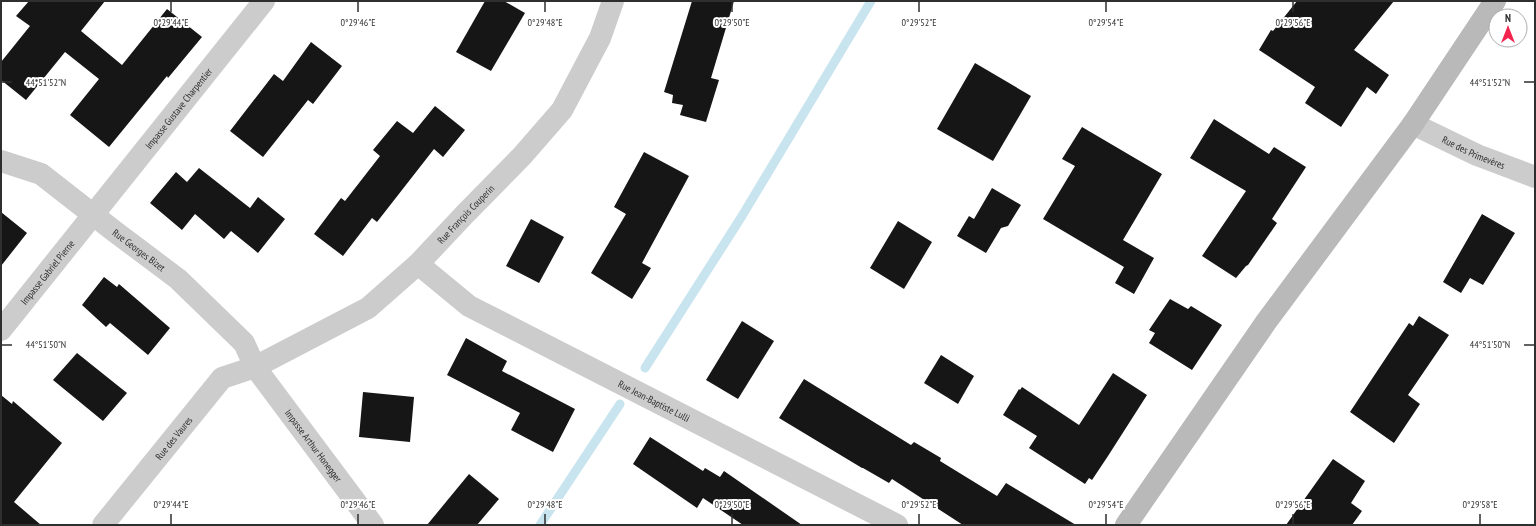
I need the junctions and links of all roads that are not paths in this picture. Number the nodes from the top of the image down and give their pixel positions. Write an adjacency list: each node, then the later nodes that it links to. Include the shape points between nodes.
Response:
1 (613, 1): 8 (street, Rue François Couperin, via 600,38 562,110 522,156)
2 (1495, 1): 4 (main road)
3 (258, 3): 7 (street, Impasse Gustave Charpentier)
4 (1413, 124): 6 (street, Rue des Primevères, via 1476,155); 14 (main road, via 1266,322)
5 (1, 160): 7 (street, Rue Georges Bizet, via 41,174)
6 (1535, 177)
7 (94, 215): 9 (street, Impasse Gabriel Pierne); 10 (street, Rue Georges Bizet, via 178,279 244,343)
8 (418, 264): 10 (street, Rue François Couperin, via 368,308); 13 (street, Rue Jean-Baptiste Lulli, via 469,306)
9 (1, 330)
10 (255, 367): 11 (street, Rue des Vaures, via 222,378); 12 (street, Impasse Arthur Honegger)
11 (103, 525)
12 (373, 525)
13 (897, 525)
14 (1126, 525)

